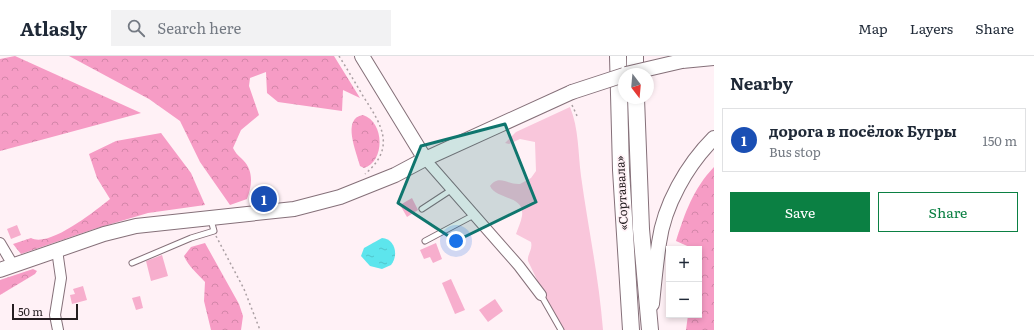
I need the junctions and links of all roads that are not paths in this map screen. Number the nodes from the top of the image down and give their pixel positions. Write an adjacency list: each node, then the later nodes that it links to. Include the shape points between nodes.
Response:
1 (362, 56): 10 (main road)
2 (618, 56): 24 (highway, «Сортавала», via 621,177)
3 (635, 56): 5 (highway)
4 (714, 58): 6 (main road, bridge, via 682,61)
5 (635, 68)
6 (651, 68)
7 (618, 76): 10 (main road, bridge, via 570,93)
8 (636, 104): 21 (highway, «Сортавала», via 641,229)
9 (714, 138): 21 (main road, via 680,184 664,222 659,242)
10 (425, 159): 11 (street); 14 (main road, via 371,186 320,204 287,210)
11 (451, 190): 12 (lane); 13 (street)
12 (422, 209)
13 (474, 215): 15 (lane); 20 (street)
14 (210, 217): 17 (main road, via 136,226); 18 (lane, via 214,231)
15 (425, 241)
16 (0, 244): 19 (street)
17 (57, 250): 19 (main road); 22 (street, via 61,278 55,315)
18 (132, 263)
19 (6, 267)
20 (541, 295): 23 (lane)
21 (650, 326)
22 (58, 330)
23 (561, 330)
24 (631, 330)

